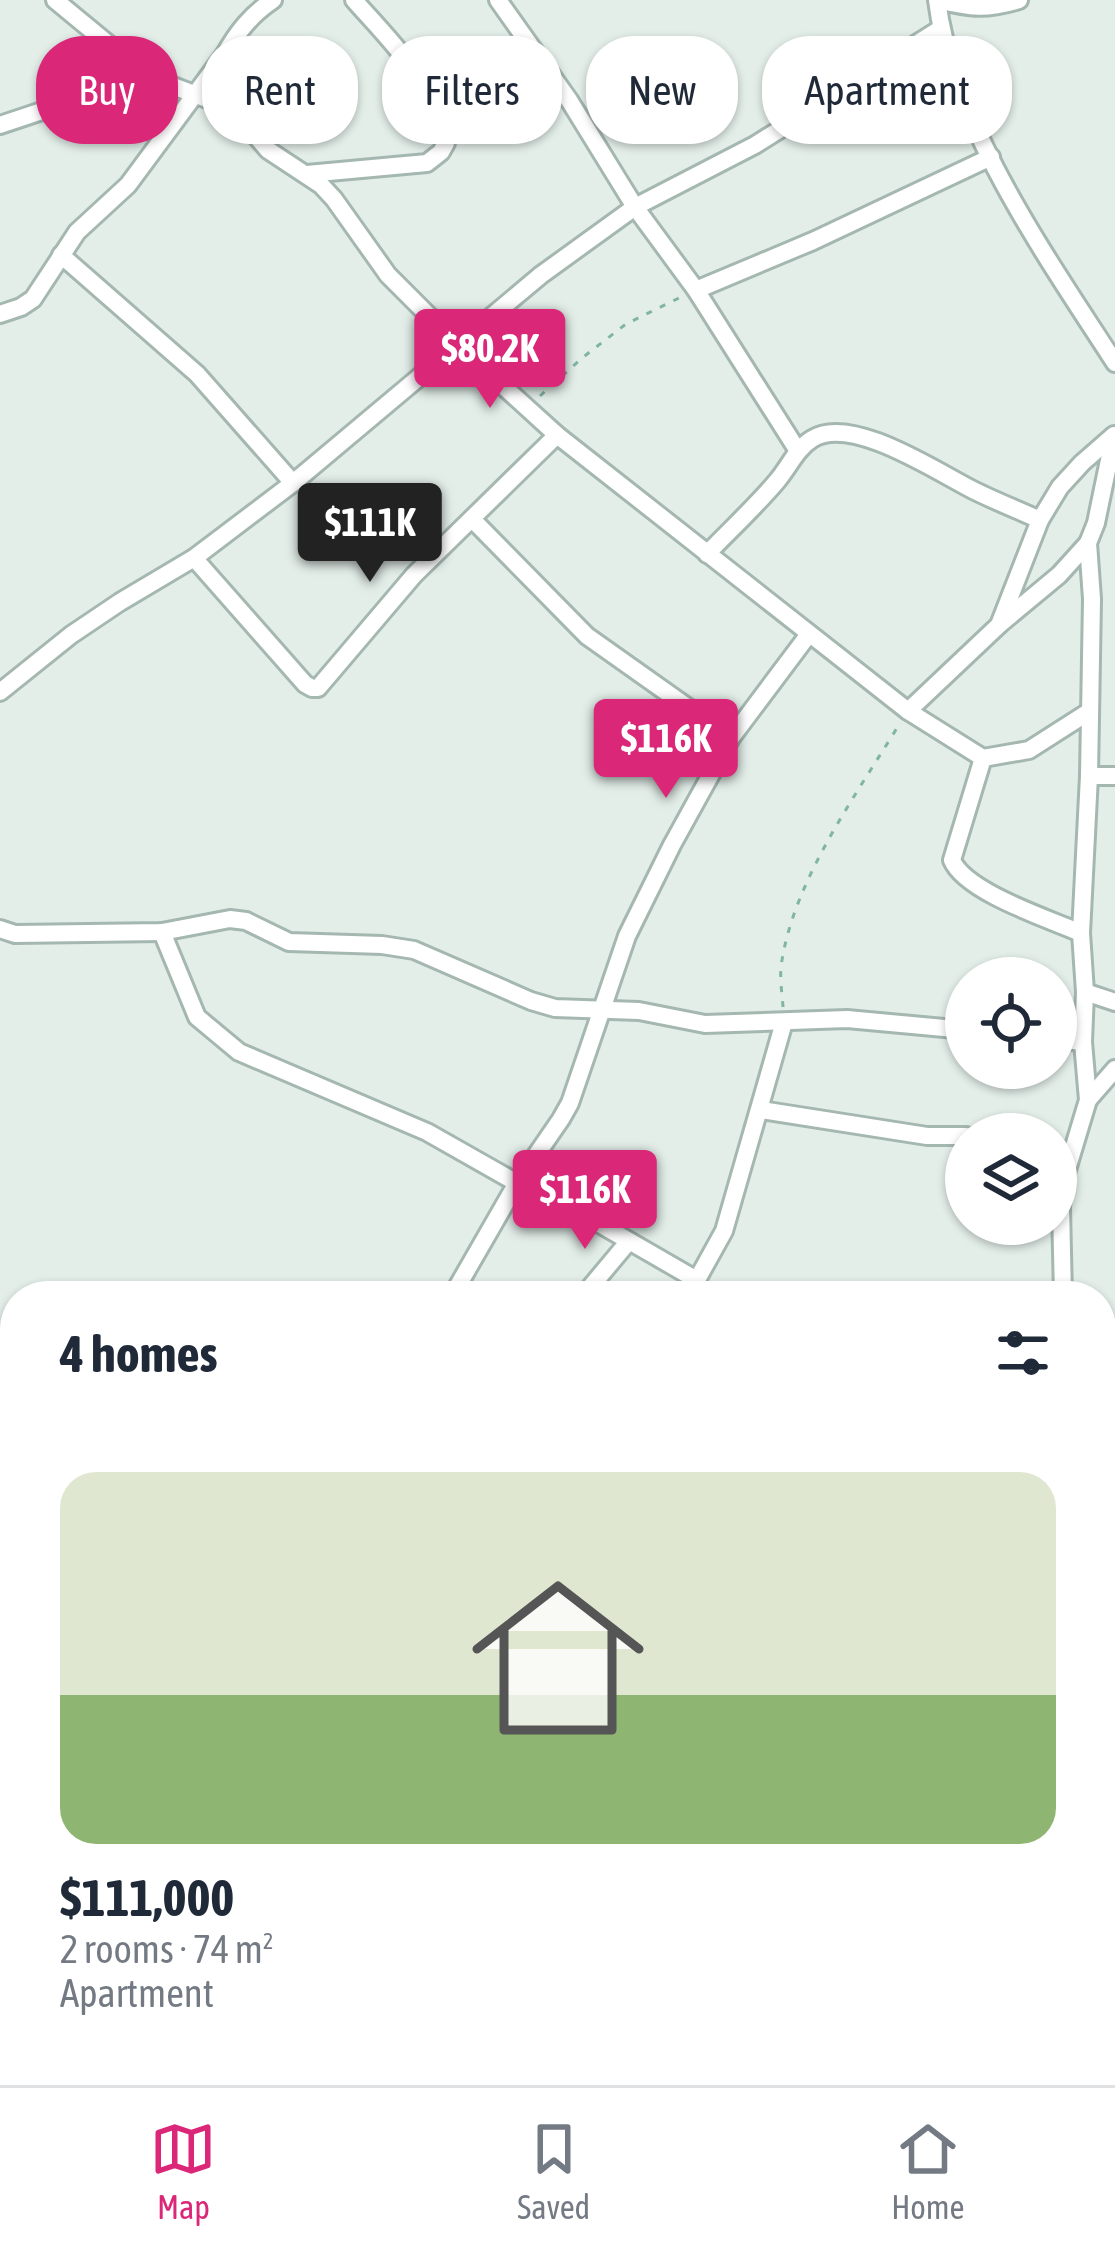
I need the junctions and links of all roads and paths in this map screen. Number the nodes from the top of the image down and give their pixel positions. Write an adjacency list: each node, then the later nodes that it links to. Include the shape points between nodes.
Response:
1 (55, 0): 8 (street)
2 (273, 0): 10 (street, via 237,33)
3 (354, 0): 14 (street, via 422,82 446,142 427,164)
4 (498, 0): 15 (street)
5 (937, 0): 6 (street, via 993,8); 7 (street)
6 (1019, 0)
7 (940, 29): 13 (street); 15 (street, via 755,145)
8 (99, 36)
9 (178, 88): 10 (street)
10 (195, 94): 14 (street, via 233,109 268,150); 16 (street, via 128,185)
11 (36, 113): 12 (street)
12 (0, 125)
13 (992, 157): 17 (street); 20 (street)
14 (307, 174): 19 (street, via 388,275)
15 (635, 207): 17 (street); 19 (street)
16 (61, 255): 18 (street, via 33,299); 25 (street, via 196,374)
17 (696, 290): 21 (path, via 626,324); 24 (street)
18 (0, 314)
19 (459, 346): 21 (street); 25 (street)
20 (1115, 364)
21 (527, 409): 22 (street)
22 (557, 435): 26 (street); 29 (street)
23 (1114, 435): 27 (street, via 1060,487); 28 (street)
24 (798, 451): 27 (street, via 825,434 862,437); 29 (street)
25 (293, 482): 30 (street)
26 (472, 519): 30 (street, via 318,688 305,684); 36 (street, via 574,625)
27 (1040, 520): 31 (street)
28 (1088, 543): 31 (street); 34 (street)
29 (707, 554): 32 (street)
30 (194, 558): 33 (street, via 71,635)
31 (999, 625): 35 (street)
32 (809, 634): 35 (street); 36 (street)
33 (0, 692)
34 (1090, 710): 37 (street, via 1029,750); 38 (street)
35 (908, 711): 37 (street); 46 (path, via 795,908 781,964)
36 (731, 738): 45 (street, via 627,936)
37 (982, 758): 42 (street, via 953,848 956,870)
38 (1089, 776): 39 (street); 42 (street)
39 (1115, 776)
40 (0, 929): 41 (street)
41 (163, 932): 45 (street, via 230,919 289,942 414,950 531,1001); 55 (street, via 197,1017 239,1052 416,1126)
42 (1081, 933): 43 (street)
43 (1084, 992): 44 (street); 49 (street)
44 (1115, 1002)
45 (602, 1011): 46 (street, via 705,1024); 55 (street, via 570,1103)
46 (784, 1022): 47 (street); 52 (street)
47 (945, 1028)
48 (1077, 1041): 49 (street)
49 (1083, 1042): 51 (street)
50 (1115, 1070): 51 (street)
51 (1088, 1100): 53 (street)
52 (760, 1110): 54 (street); 61 (street, via 724,1231)
53 (1077, 1133)
54 (945, 1136)
55 (517, 1183): 56 (street); 58 (street)
56 (629, 1241): 59 (street); 60 (street)
57 (1062, 1245): 62 (street)
58 (461, 1281)
59 (596, 1281)
60 (683, 1281)
61 (695, 1281)
62 (1063, 1281)

